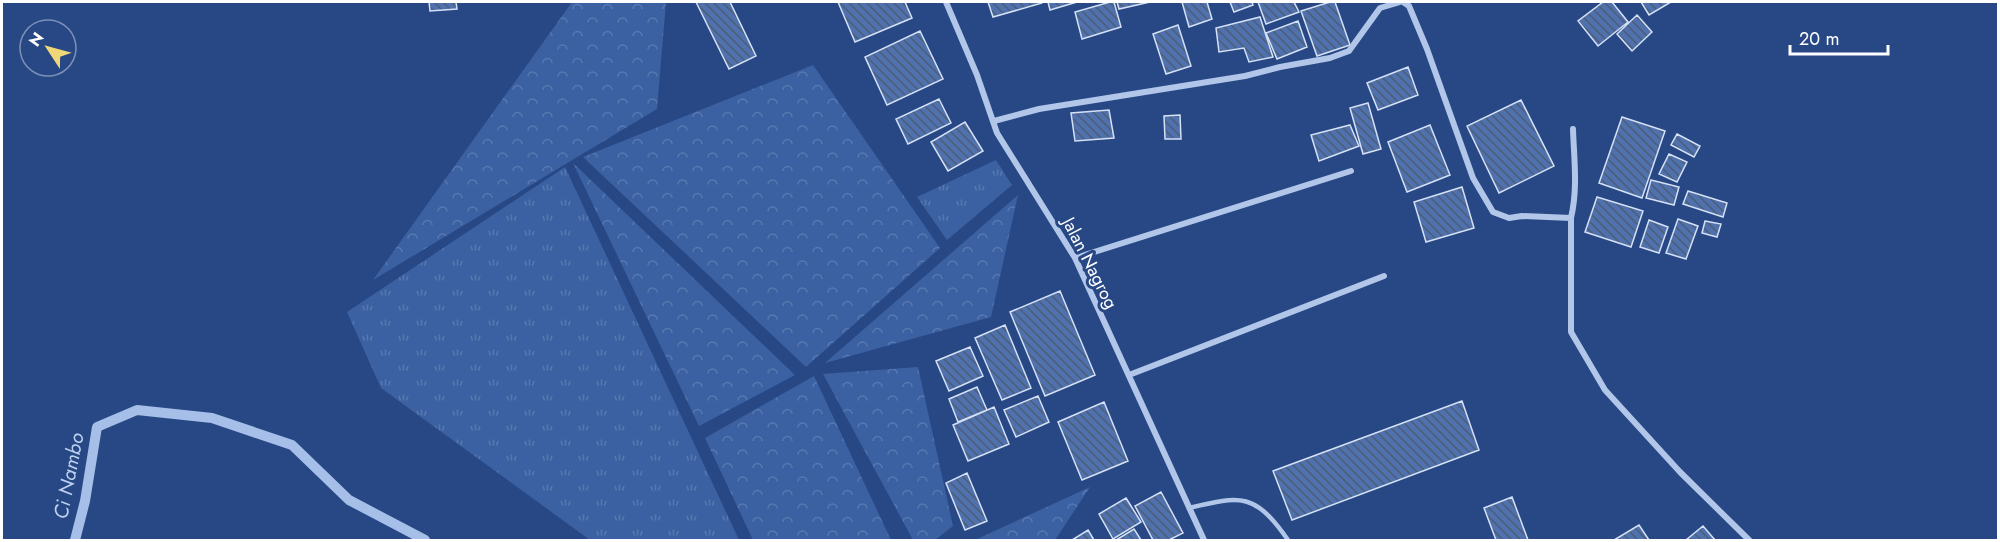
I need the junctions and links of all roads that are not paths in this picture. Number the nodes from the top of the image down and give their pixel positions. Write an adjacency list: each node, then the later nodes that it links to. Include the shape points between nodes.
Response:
1 (946, 2): 3 (street, Jalan Nagrog)
2 (1402, 2): 3 (street, via 1380,8 1349,51 1330,58 1245,76 1039,109); 6 (street, via 1409,6 1473,178 1493,213 1509,218)
3 (994, 121): 7 (street, Jalan Nagrog, via 997,133)
4 (1573, 129): 6 (street, via 1575,200)
5 (1351, 171): 7 (street)
6 (1571, 218): 13 (street, via 1571,332 1605,390)
7 (1075, 258): 9 (street, Jalan Nagrog)
8 (1384, 276): 9 (street)
9 (1129, 375): 10 (street, Jalan Nagrog)
10 (1189, 508): 11 (street, Jalan Nagrog); 12 (lane, via 1222,500 1253,503 1273,519)
11 (1204, 540)
12 (1288, 540)
13 (1749, 540)

